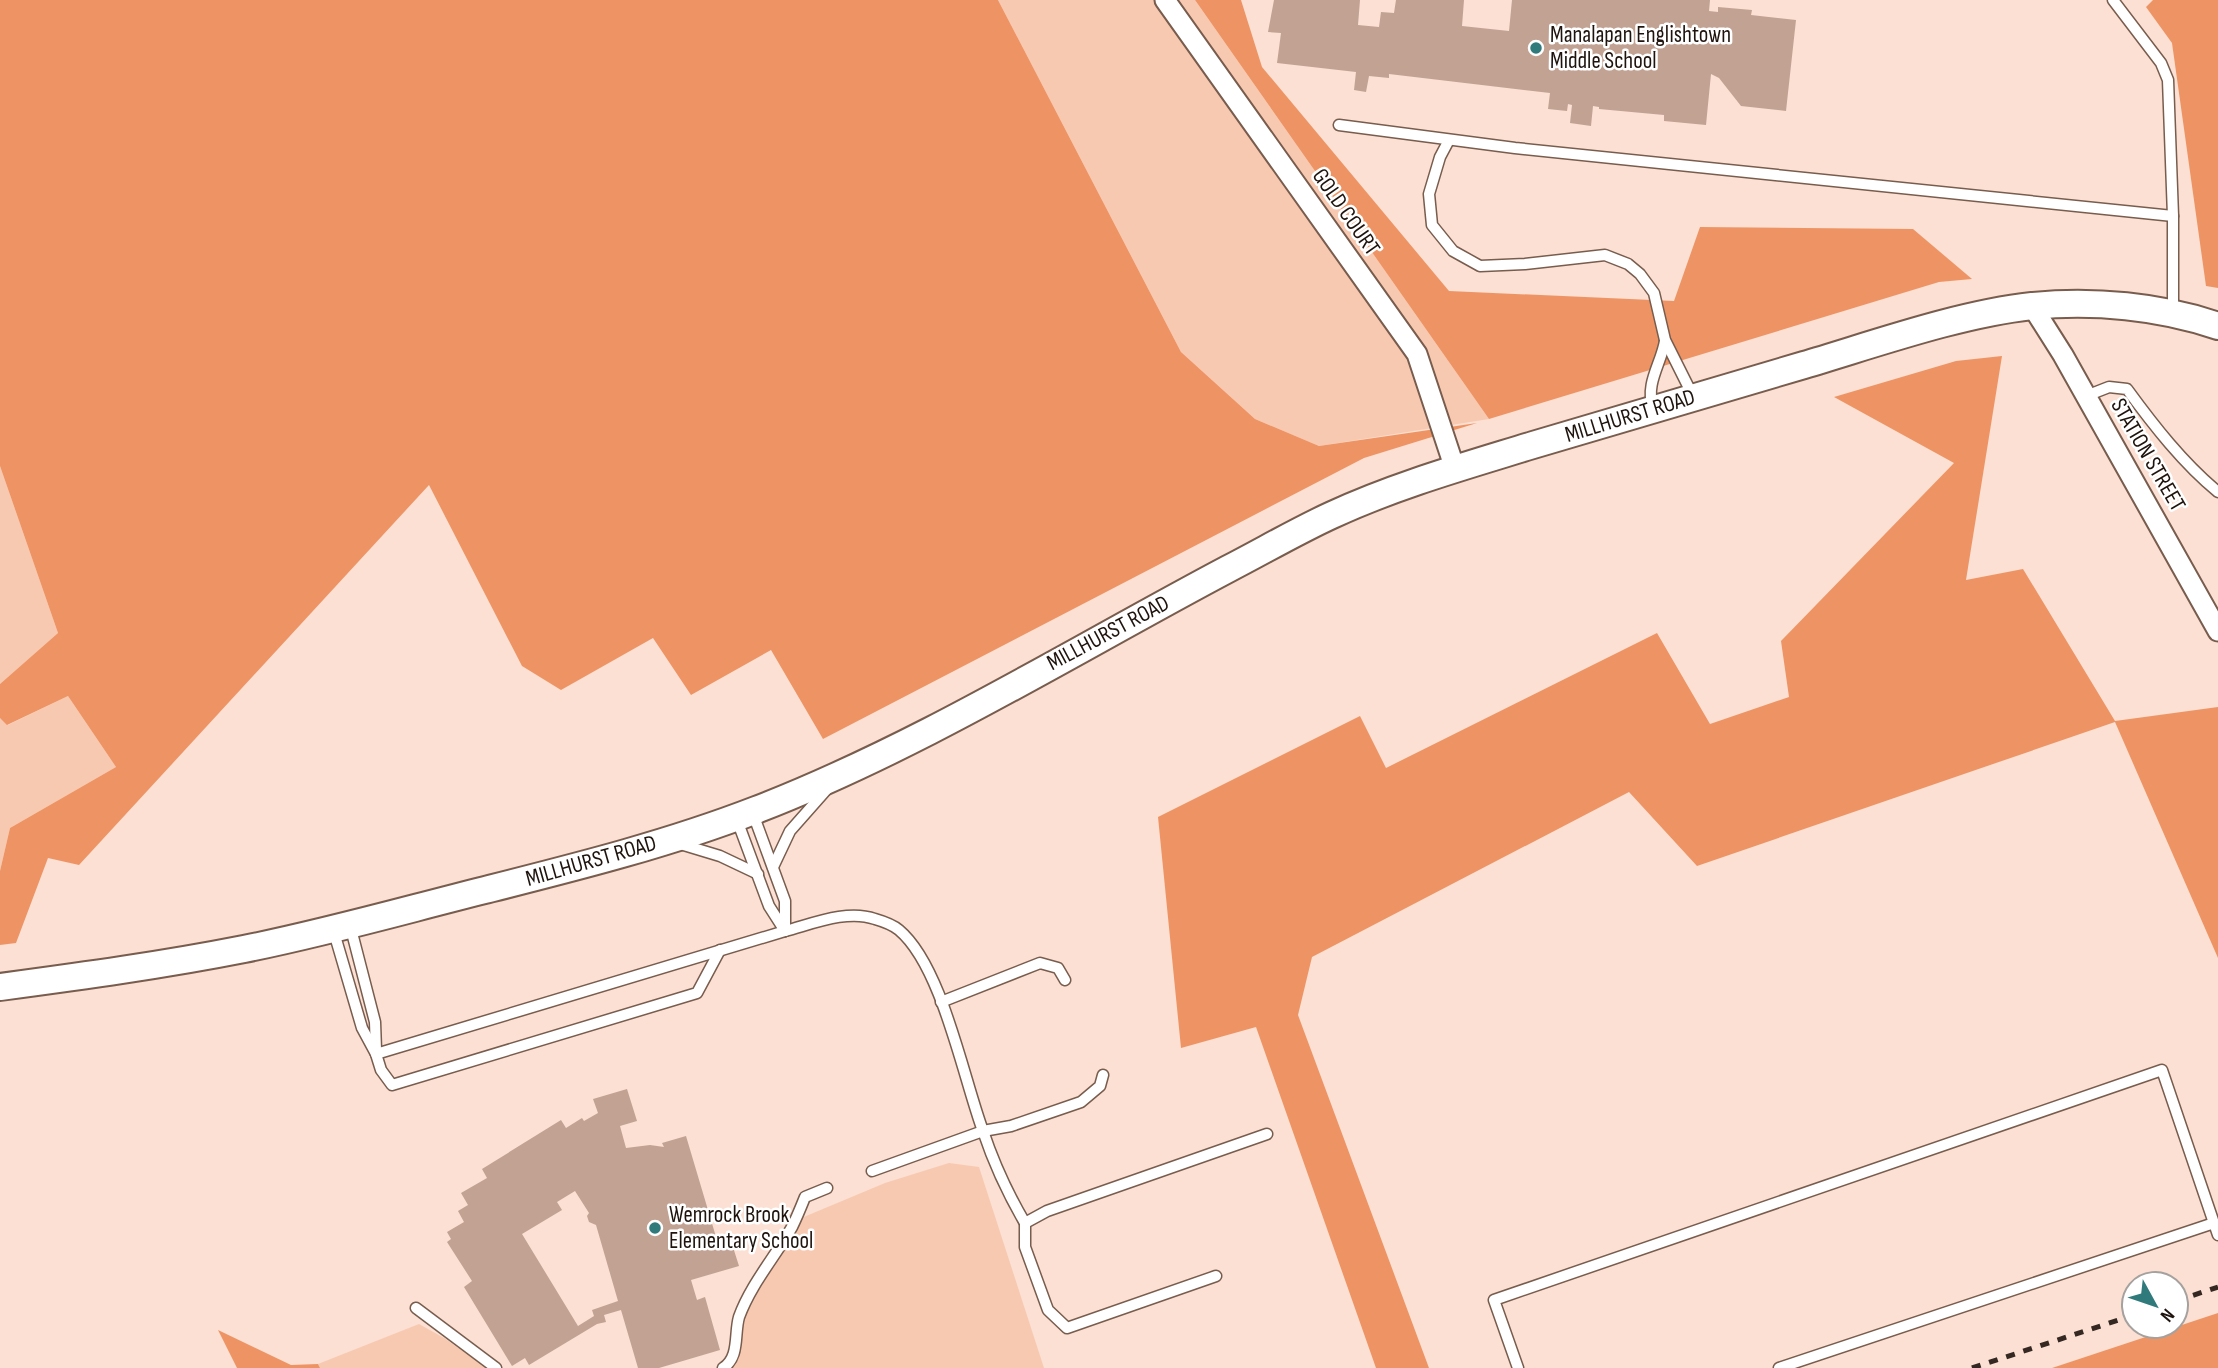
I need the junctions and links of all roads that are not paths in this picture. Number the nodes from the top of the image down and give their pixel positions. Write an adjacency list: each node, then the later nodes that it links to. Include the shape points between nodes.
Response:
1 (1165, 0): 13 (street, GOLD COURT, via 1417,354)
2 (2113, 0): 5 (lane, via 2161,63 2168,80)
3 (1339, 125): 4 (lane)
4 (1449, 139): 5 (lane); 9 (lane, via 1429,194 1432,225 1453,251 1480,266 1605,255 1628,264 1654,293)
5 (2173, 216): 7 (lane)
6 (2032, 306): 7 (street, MILLHURST ROAD, via 2099,304); 10 (street, STATION STREET); 11 (street, MILLHURST ROAD, via 1956,322)
7 (2173, 313): 8 (street, MILLHURST ROAD)
8 (2218, 326)
9 (1665, 340): 11 (lane); 12 (lane, via 1651,385)
10 (2087, 396): 14 (lane, via 2109,387 2127,389 2199,477); 15 (street, STATION STREET)
11 (1693, 397): 12 (street, MILLHURST ROAD)
12 (1654, 409): 13 (street, MILLHURST ROAD)
13 (1455, 469): 16 (street, MILLHURST ROAD, via 1331,516)
14 (2218, 492)
15 (2218, 631)
16 (839, 776): 17 (street, MILLHURST ROAD); 19 (lane, via 790,831)
17 (744, 814): 18 (street, MILLHURST ROAD); 19 (lane); 20 (lane)
18 (666, 840): 20 (lane, via 720,856); 21 (street, MILLHURST ROAD)
19 (773, 867): 22 (lane, via 785,901)
20 (758, 874): 22 (lane, via 769,906)
21 (341, 927): 25 (street, MILLHURST ROAD, via 148,967); 27 (lane, via 362,1028); 27 (lane, via 375,1023)
22 (785, 931): 23 (lane); 26 (lane, via 840,917 872,917 898,928 918,951)
23 (720, 950): 27 (lane); 27 (lane, via 696,993 684,997 392,1084)
24 (1065, 979): 26 (lane, via 1058,968 1040,963)
25 (0, 987)
26 (941, 1002): 29 (lane)
27 (376, 1054)
28 (1102, 1075): 29 (lane, via 1100,1086 1081,1102)
29 (983, 1131): 31 (lane); 33 (lane, via 1004,1188)
30 (1267, 1134): 33 (lane, via 1047,1211)
31 (872, 1171)
32 (827, 1188): 39 (lane, via 806,1197 761,1274 739,1319 729,1365)
33 (1025, 1223): 36 (lane, via 1025,1247 1048,1310 1067,1328)
34 (2214, 1223): 35 (lane); 40 (lane, via 2162,1070 1494,1300); 41 (lane)
35 (2218, 1235)
36 (1216, 1276)
37 (416, 1308): 38 (lane)
38 (496, 1368)
39 (723, 1368)
40 (1518, 1368)
41 (1779, 1368)

